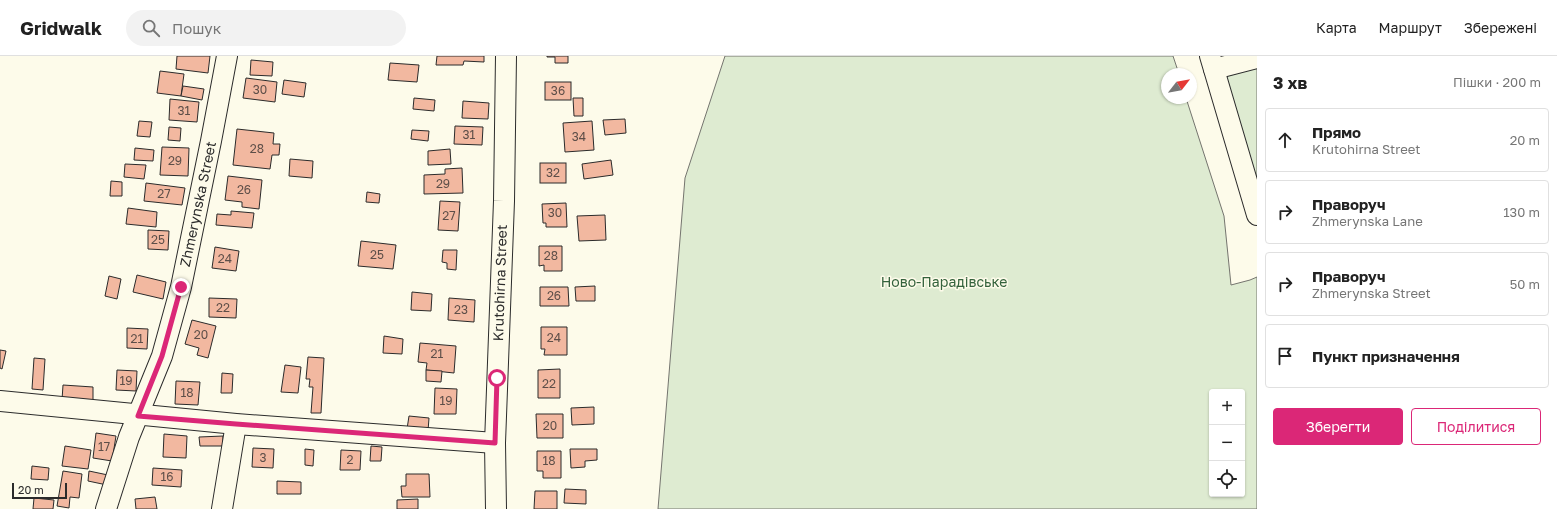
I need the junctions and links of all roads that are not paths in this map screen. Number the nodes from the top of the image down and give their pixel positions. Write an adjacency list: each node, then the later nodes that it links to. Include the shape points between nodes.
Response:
1 (227, 56): 7 (street, Zhmerynska Street, via 181,287 162,356)
2 (506, 56): 9 (street, Krutohirna Street, via 504,201)
3 (1257, 58): 4 (street)
4 (1212, 62): 5 (street)
5 (1257, 215)
6 (0, 401): 7 (street)
7 (138, 416): 8 (street); 10 (street, Zhmerynska Street)
8 (236, 424): 9 (street); 11 (street)
9 (495, 443): 12 (street, Krutohirna Street)
10 (106, 509)
11 (222, 509)
12 (496, 509)

